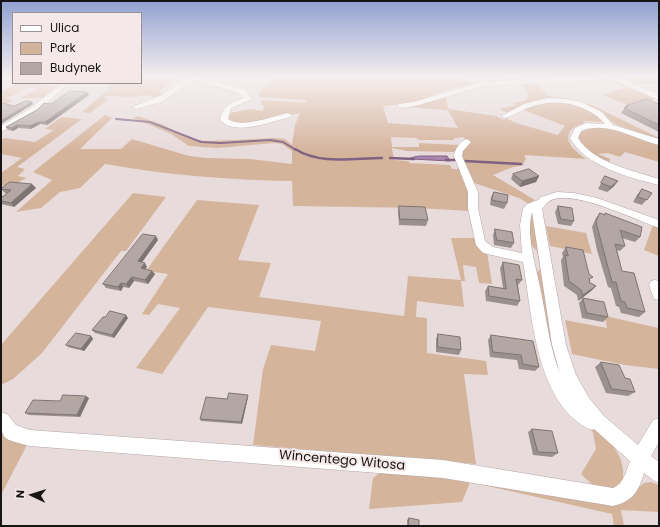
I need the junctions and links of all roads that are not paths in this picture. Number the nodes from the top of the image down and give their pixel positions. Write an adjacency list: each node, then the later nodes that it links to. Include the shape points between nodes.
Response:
1 (45, 102): 12 (street)
2 (155, 102): 8 (street)
3 (240, 102): 9 (street, via 226,108 224,120 228,125 245,125)
4 (423, 102): 7 (street)
5 (541, 102): 10 (street, via 522,107)
6 (569, 102): 11 (street, via 594,110)
7 (402, 106)
8 (136, 107)
9 (288, 115)
10 (505, 116)
11 (610, 127): 14 (street); 15 (street, via 598,125 581,128 574,134 574,140 582,151 596,160)
12 (1, 130)
13 (467, 142): 18 (street, via 458,154 473,192 473,208 481,244 491,251)
14 (659, 142)
15 (659, 182)
16 (539, 203): 17 (street, via 554,195 586,197); 18 (street, via 531,206 526,214 525,236); 21 (street, via 538,211 563,361 578,395)
17 (659, 224)
18 (529, 259): 21 (street, via 546,356 553,378 562,394 576,410)
19 (1, 420): 22 (street, Wincentego Witosa, via 11,432 30,438 443,469 607,497 618,496 630,487)
20 (659, 426): 22 (street, Wincentego Witosa)
21 (604, 429): 22 (street)
22 (640, 458): 23 (street)
23 (659, 474)

